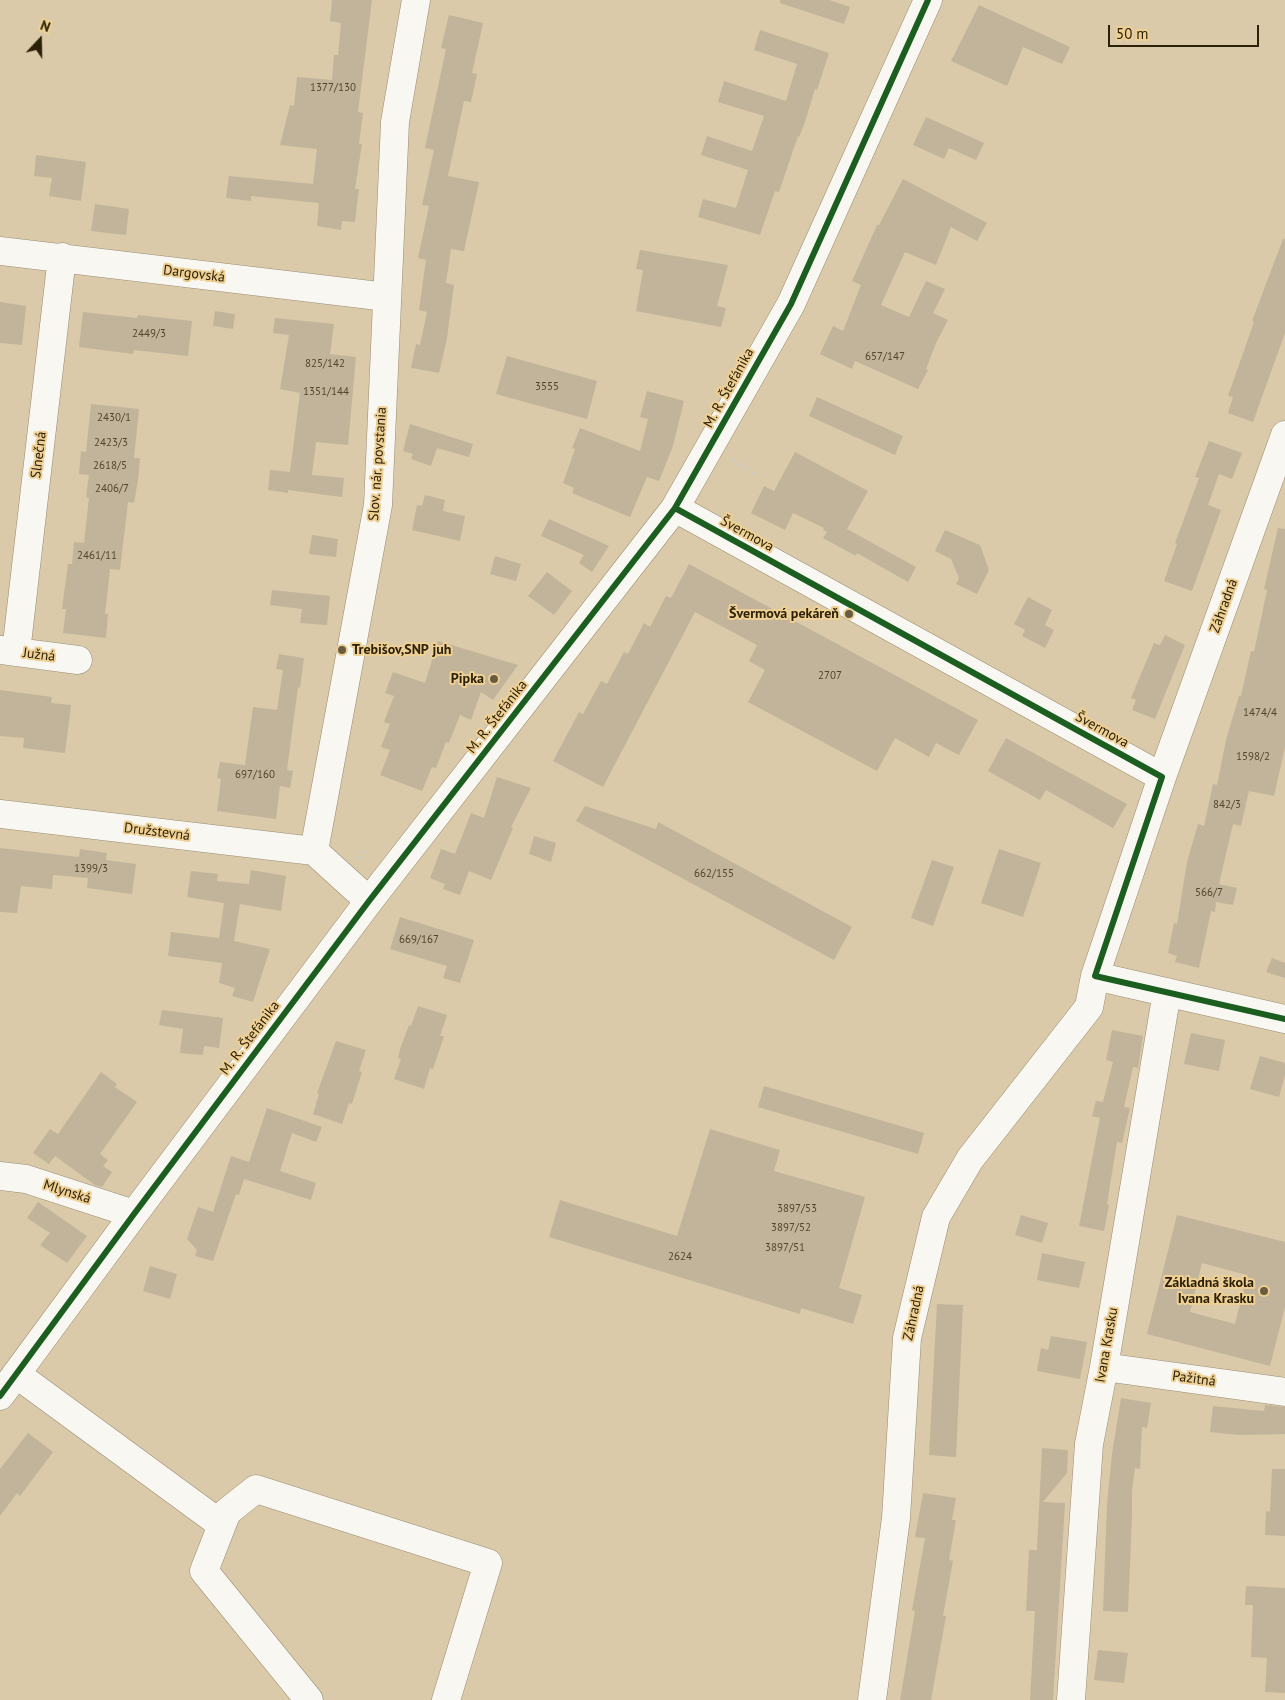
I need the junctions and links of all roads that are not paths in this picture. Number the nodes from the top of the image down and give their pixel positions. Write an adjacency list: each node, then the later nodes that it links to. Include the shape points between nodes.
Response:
1 (416, 0): 5 (street, Slov. nár. povstania, via 395,122)
2 (928, 0): 7 (street, M. R. Štefánika, via 791,304)
3 (0, 251): 4 (street, Dargovská)
4 (62, 257): 5 (street, Dargovská); 8 (street, Slnečná)
5 (387, 297): 12 (street, Slov. nár. povstania, via 378,505)
6 (1285, 435): 10 (street, Záhradná)
7 (675, 508): 10 (street, Švermova); 13 (street, M. R. Štefánika)
8 (8, 651): 9 (street, Južná)
9 (78, 660)
10 (1162, 777): 14 (street)
11 (0, 814): 12 (street, Družstevná)
12 (314, 851): 13 (street)
13 (369, 902): 18 (street, M. R. Štefánika)
14 (1095, 976): 15 (street); 26 (street, Záhradná, via 1089,1007 970,1159 936,1217 907,1338 896,1518)
15 (1167, 992): 16 (street); 19 (street, Ivana Krasku)
16 (1285, 1019)
17 (0, 1176): 18 (street, Mlynská, via 26,1178)
18 (134, 1214): 20 (street, M. R. Štefánika)
19 (1104, 1367): 21 (street, Pažitná); 27 (street, Ivana Krasku, via 1089,1444)
20 (16, 1374): 22 (street, M. R. Štefánika); 23 (street)
21 (1285, 1392)
22 (0, 1396)
23 (222, 1525): 24 (street, via 204,1570); 25 (street, via 227,1512 256,1489 488,1563)
24 (309, 1700)
25 (446, 1700)
26 (872, 1700)
27 (1071, 1700)

